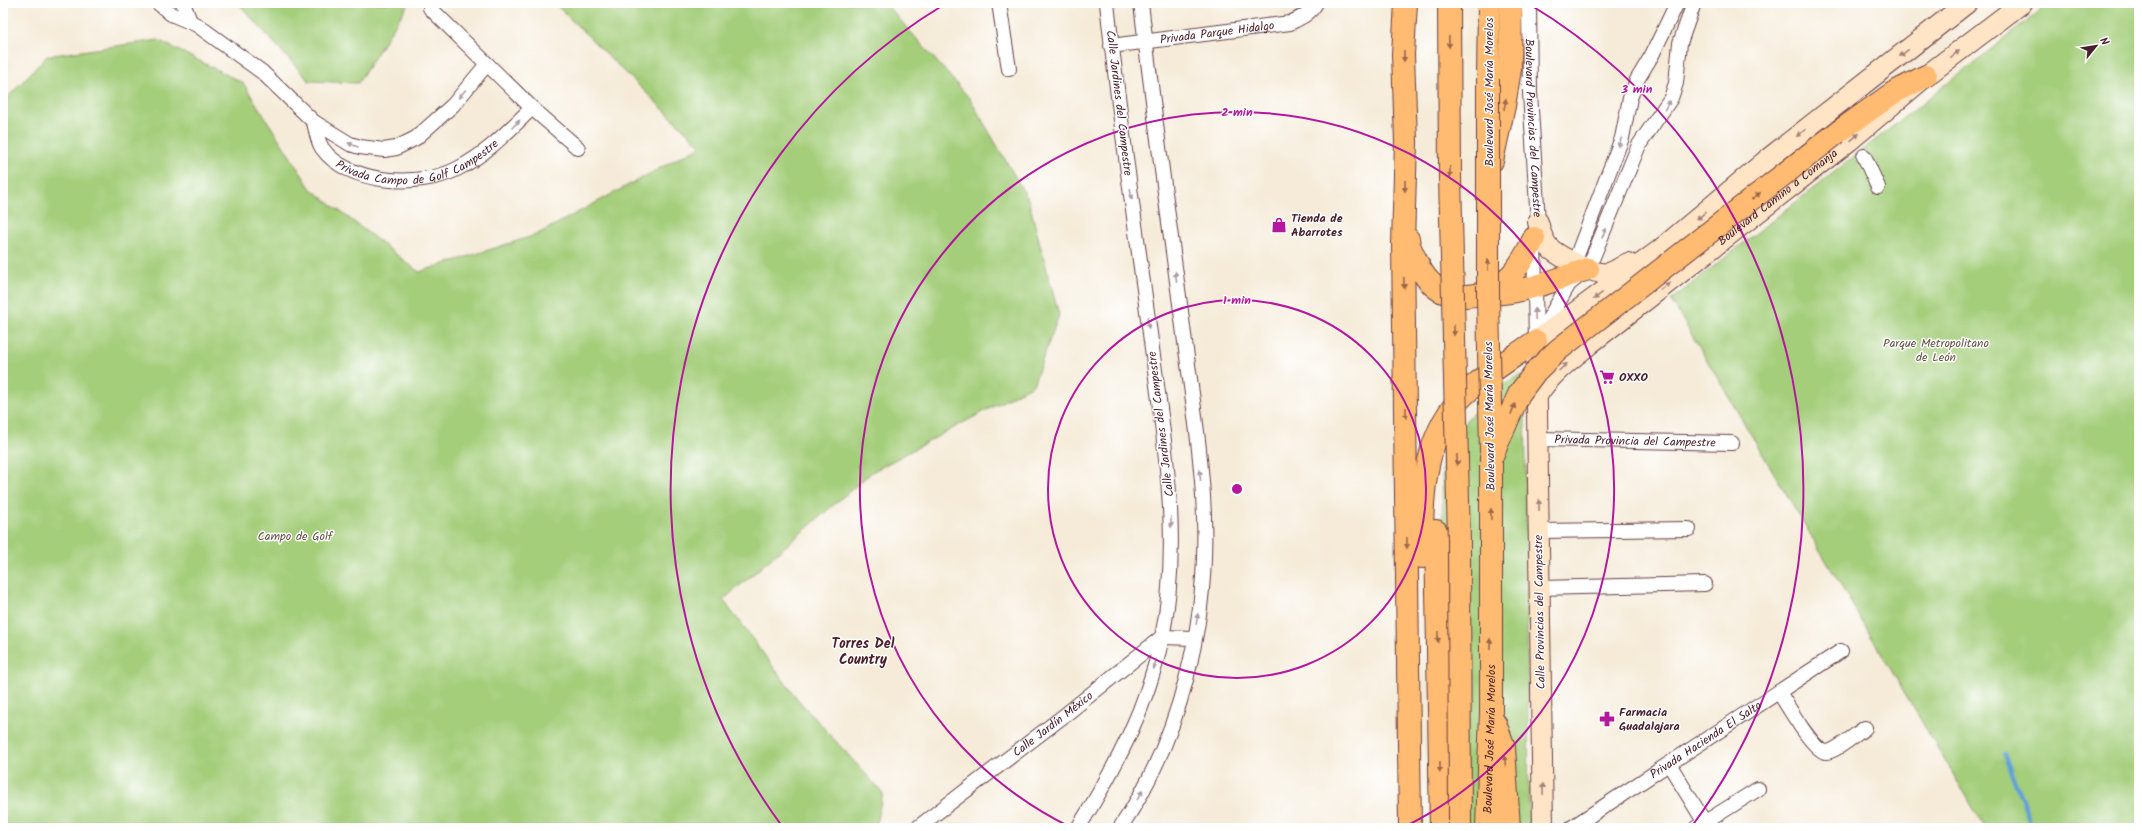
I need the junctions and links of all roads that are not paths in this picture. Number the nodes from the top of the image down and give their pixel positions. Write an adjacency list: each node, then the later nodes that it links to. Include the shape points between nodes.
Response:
1 (158, 3): 17 (street, Privada Campo de Golf Campestre, via 171,14)
2 (183, 3): 17 (street)
3 (999, 3): 23 (street)
4 (1107, 3): 19 (street, Calle Jardines del Campestre)
5 (1141, 3): 18 (street)
6 (1316, 3): 18 (street, Privada Parque Hidalgo, via 1302,18 1290,23)
7 (1406, 3): 33 (main road, one-way to 33, via 1403,54)
8 (1449, 3): 64 (main road, one-way to 64, bridge, via 1450,177 1459,541)
9 (1489, 3): 31 (main road, Boulevard José María Morelos, bridge)
10 (1511, 3): 31 (main road, one-way to 10, bridge, via 1510,69)
11 (1529, 3): 34 (street, Boulevard Provincias del Campestre)
12 (1676, 3): 20 (street)
13 (1694, 3): 21 (street, via 1680,43)
14 (1967, 3): 35 (street, one-way to 35, via 1769,158)
15 (2022, 3): 24 (street, Boulevard Camino a Comanja, one-way to 15)
16 (430, 8): 22 (street)
17 (190, 21): 27 (street, Privada Campo de Golf Campestre, via 267,76)
18 (1146, 40): 19 (street, Privada Parque Hidalgo); 50 (street, one-way to 18, via 1202,589 1204,516 1194,416)
19 (1112, 46): 49 (street, Calle Jardines del Campestre, one-way to 49, via 1171,513 1172,551)
20 (1652, 55): 21 (street, via 1666,52); 26 (street, via 1637,80)
21 (1678, 62): 28 (street, one-way to 21, via 1665,110 1671,98 1676,83)
22 (487, 64): 25 (street); 27 (street, Privada Campo de Golf Campestre, one-way to 27, via 440,117 416,138 396,148 373,150 355,146)
23 (1009, 69)
24 (1926, 76): 40 (street, Boulevard Camino a Comanja, one-way to 24, via 1543,386 1590,343 1849,141); 44 (main road, one-way to 24, bridge, via 1519,394 1536,371 1558,350 1837,133 1893,93)
25 (532, 108): 27 (street, Privada Campo de Golf Campestre, one-way to 25, via 322,147 337,163 379,179 407,180 435,177 459,169 492,148); 29 (street)
26 (1627, 115): 28 (street, via 1637,126); 36 (street, one-way to 36, via 1622,138)
27 (314, 122)
28 (1651, 126): 36 (street, one-way to 28)
29 (578, 148)
30 (1864, 156): 32 (street)
31 (1489, 184): 44 (main road, Boulevard José María Morelos, one-way to 31, bridge)
32 (1878, 187)
33 (1405, 216): 38 (main road, via 1408,245 1430,283 1440,291 1456,296); 61 (main road, one-way to 61, via 1403,243)
34 (1536, 230): 36 (street); 37 (street, Boulevard Provincias del Campestre); 38 (main road, via 1522,260 1505,280 1495,288)
35 (1661, 249): 36 (street, via 1605,274); 39 (street, one-way to 39)
36 (1575, 273): 37 (main road); 39 (street)
37 (1534, 286): 38 (main road, via 1500,294); 39 (street, Boulevard Provincias del Campestre, one-way to 37)
38 (1475, 294)
39 (1536, 341): 40 (street, Boulevard Provincias del Campestre); 43 (main road, via 1459,400 1441,426)
40 (1537, 396): 41 (street, Calle Provincias del Campestre)
41 (1538, 439): 42 (street, Privada Provincia del Campestre); 46 (street, Calle Provincias del Campestre, one-way to 41)
42 (1732, 443)
43 (1434, 444): 62 (main road, via 1424,484); 63 (main road, one-way to 63)
44 (1491, 458): 53 (main road, Boulevard José María Morelos, one-way to 44)
45 (1689, 529): 46 (street)
46 (1539, 531): 48 (street, Calle Provincias del Campestre)
47 (1705, 584): 48 (street)
48 (1540, 588): 67 (street, Calle Provincias del Campestre, one-way to 48)
49 (1162, 637): 50 (street); 58 (street, Calle Jardín México); 59 (street, Calle Jardines del Campestre, one-way to 59, via 1152,678 1132,731)
50 (1194, 638): 60 (street, one-way to 50, via 1147,782 1164,744 1185,684)
51 (1841, 651): 52 (street, Privada Hacienda El Salto)
52 (1779, 692): 54 (street, via 1812,742 1821,751 1834,749); 55 (street, Privada Hacienda El Salto)
53 (1491, 711): 65 (main road, Boulevard José María Morelos); 66 (main road, one-way to 53, via 1504,747)
54 (1865, 728)
55 (1669, 764): 57 (street); 68 (street, Privada Hacienda El Salto)
56 (1758, 789): 57 (street)
57 (1700, 825)
58 (917, 828)
59 (1078, 828)
60 (1120, 828)
61 (1410, 828)
62 (1419, 828)
63 (1440, 828)
64 (1460, 828)
65 (1487, 828)
66 (1509, 828)
67 (1543, 828)
68 (1571, 828)

